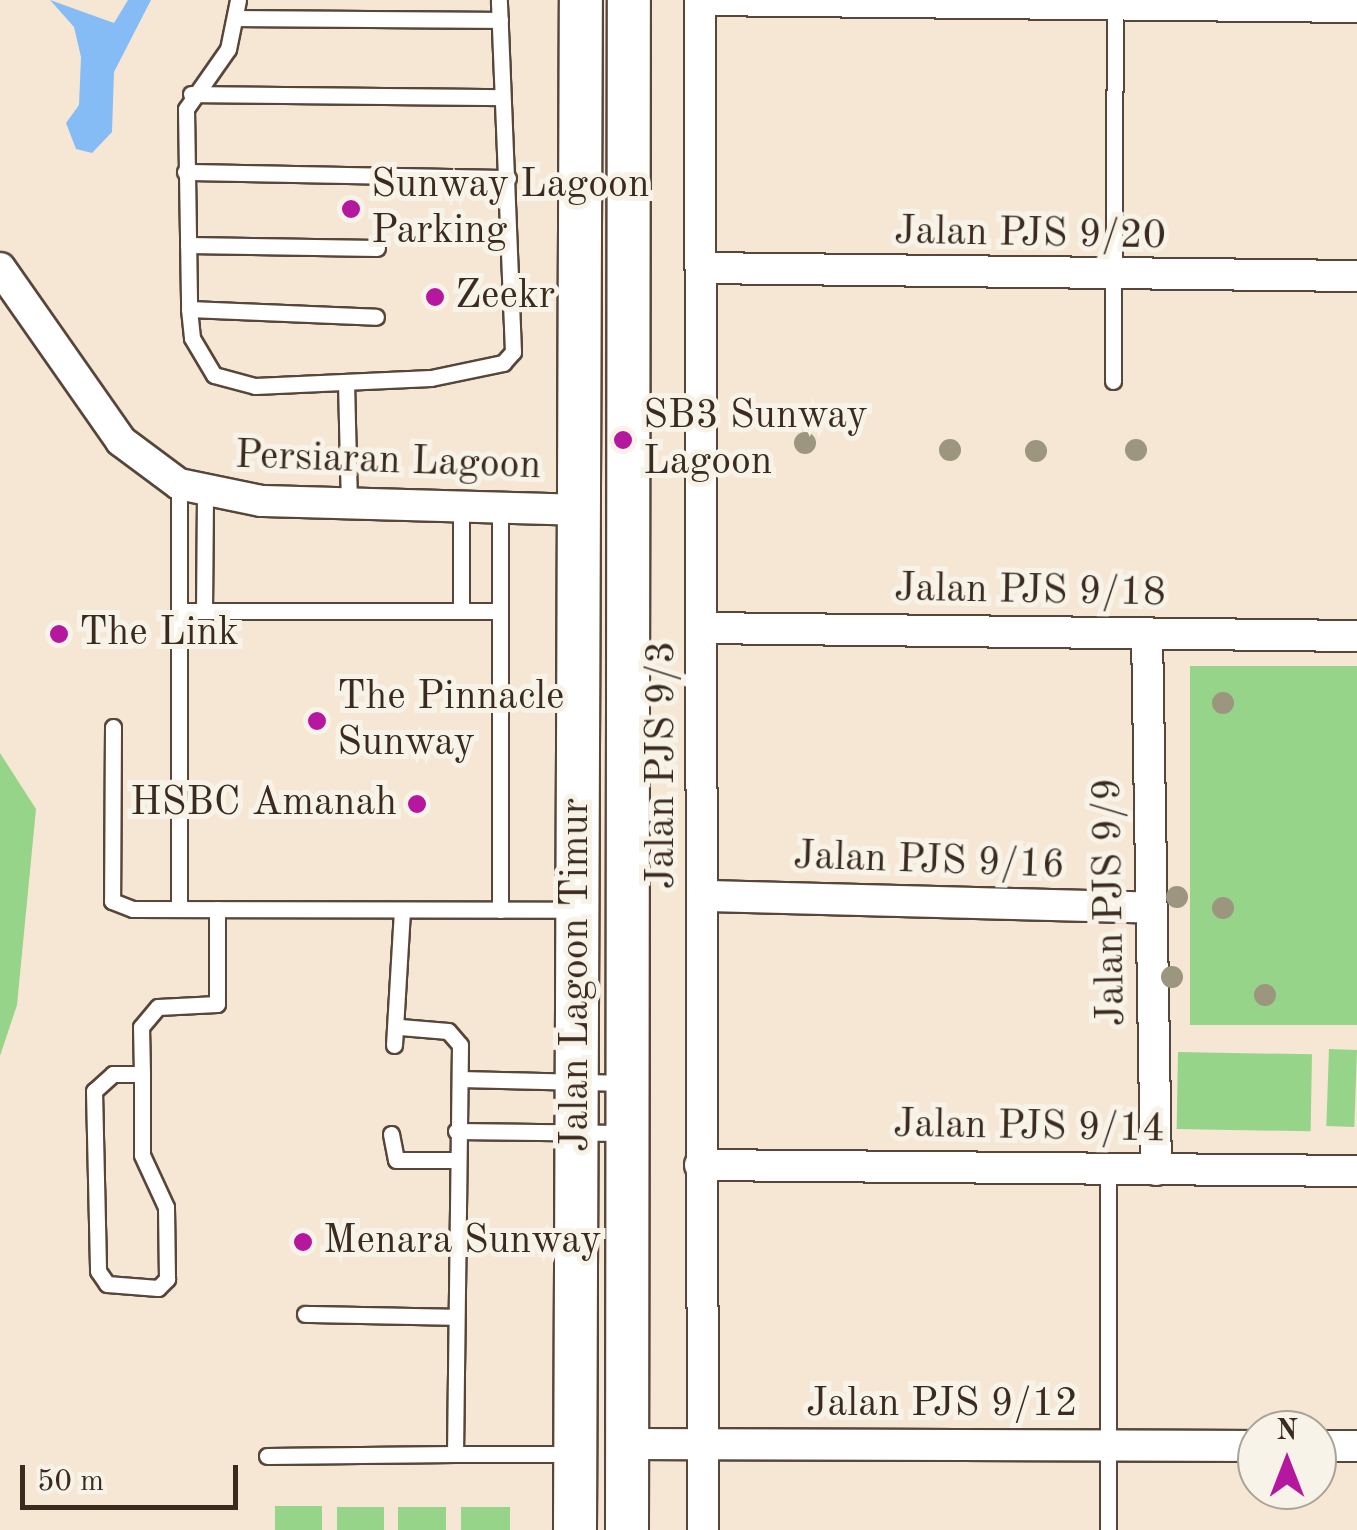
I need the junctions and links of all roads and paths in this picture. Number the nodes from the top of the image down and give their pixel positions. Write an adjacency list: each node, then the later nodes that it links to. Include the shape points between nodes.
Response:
1 (238, 0): 8 (lane)
2 (500, 0): 9 (lane)
3 (581, 0): 28 (main road, Jalan Lagoon Timur)
4 (629, 0): 46 (main road, Jalan Lagoon Timur)
5 (700, 0): 6 (street); 17 (street, Jalan PJS 9/3)
6 (1115, 2): 7 (street); 19 (lane)
7 (1357, 7)
8 (238, 18): 9 (lane); 10 (lane, via 228,49)
9 (500, 20): 11 (lane)
10 (191, 94): 11 (lane); 12 (lane)
11 (502, 97): 13 (lane)
12 (185, 172): 13 (lane); 14 (lane)
13 (508, 178): 23 (lane, via 512,323 503,364)
14 (188, 245): 15 (lane); 20 (lane)
15 (376, 248)
16 (0, 268): 24 (street, Persiaran Lagoon, via 121,442)
17 (701, 268): 19 (street, Jalan PJS 9/20); 33 (street, Jalan PJS 9/3)
18 (1357, 276): 19 (street, Jalan PJS 9/20)
19 (1114, 278): 22 (lane)
20 (189, 308): 21 (lane); 23 (lane, via 192,338 214,374 255,386)
21 (376, 317)
22 (1112, 381)
23 (346, 382): 25 (lane)
24 (192, 488): 25 (street, Persiaran Lagoon); 29 (lane); 30 (lane)
25 (349, 504): 26 (street, Persiaran Lagoon)
26 (461, 507): 27 (street, Persiaran Lagoon); 31 (lane)
27 (500, 508): 28 (street, Persiaran Lagoon); 32 (lane)
28 (579, 510): 45 (main road, Jalan Lagoon Timur)
29 (179, 611): 30 (lane); 37 (lane)
30 (204, 611): 31 (lane)
31 (461, 611): 32 (lane)
32 (500, 611): 44 (lane)
33 (702, 628): 34 (street, Jalan PJS 9/18); 39 (street, Jalan PJS 9/3)
34 (1147, 633): 35 (street, Jalan PJS 9/18); 40 (street, Jalan PJS 9/9)
35 (1357, 636)
36 (114, 727): 41 (lane, via 106,884 112,901 133,909)
37 (179, 816): 38 (lane); 41 (lane)
38 (198, 816)
39 (704, 896): 40 (street, Jalan PJS 9/16); 58 (street, Jalan PJS 9/3)
40 (1151, 908): 60 (street, Jalan PJS 9/9)
41 (179, 910): 42 (lane)
42 (218, 910): 43 (lane); 49 (lane, via 217,1004 149,1012)
43 (402, 910): 44 (lane); 47 (lane)
44 (500, 910): 45 (lane)
45 (578, 910): 46 (main road); 51 (main road, Jalan Lagoon Timur)
46 (628, 910): 52 (main road, Jalan Lagoon Timur)
47 (400, 1027): 48 (lane); 50 (lane, via 448,1031 460,1045)
48 (394, 1045)
49 (142, 1074): 49 (lane, via 142,1155 166,1207 167,1279 158,1288 107,1284 98,1271 94,1091 114,1074)
50 (460, 1079): 51 (lane); 53 (lane)
51 (577, 1082): 52 (lane); 54 (main road, Jalan Lagoon Timur)
52 (628, 1083): 55 (main road, Jalan Lagoon Timur)
53 (456, 1131): 54 (lane); 57 (lane)
54 (577, 1132): 55 (lane); 69 (main road, Jalan Lagoon Timur)
55 (629, 1133): 64 (main road, Jalan Lagoon Timur)
56 (390, 1134): 57 (lane, via 396,1160)
57 (456, 1160): 63 (lane)
58 (700, 1165): 59 (street, Jalan PJS 9/14); 65 (street, Jalan PJS 9/3)
59 (1108, 1169): 60 (street, Jalan PJS 9/14); 66 (lane)
60 (1156, 1170): 61 (street, Jalan PJS 9/14)
61 (1357, 1172)
62 (306, 1314): 63 (lane)
63 (456, 1318): 68 (lane)
64 (628, 1444): 65 (street, Jalan PJS 9/12); 72 (main road, Jalan Lagoon Timur)
65 (702, 1444): 66 (street, Jalan PJS 9/12); 73 (street, Jalan PJS 9/3)
66 (1108, 1445): 67 (street, Jalan PJS 9/12); 74 (lane)
67 (1237, 1446)
68 (455, 1454): 69 (lane); 70 (lane)
69 (576, 1454): 71 (main road, Jalan Lagoon Timur)
70 (267, 1456)
71 (576, 1530)
72 (627, 1530)
73 (703, 1530)
74 (1108, 1530)

